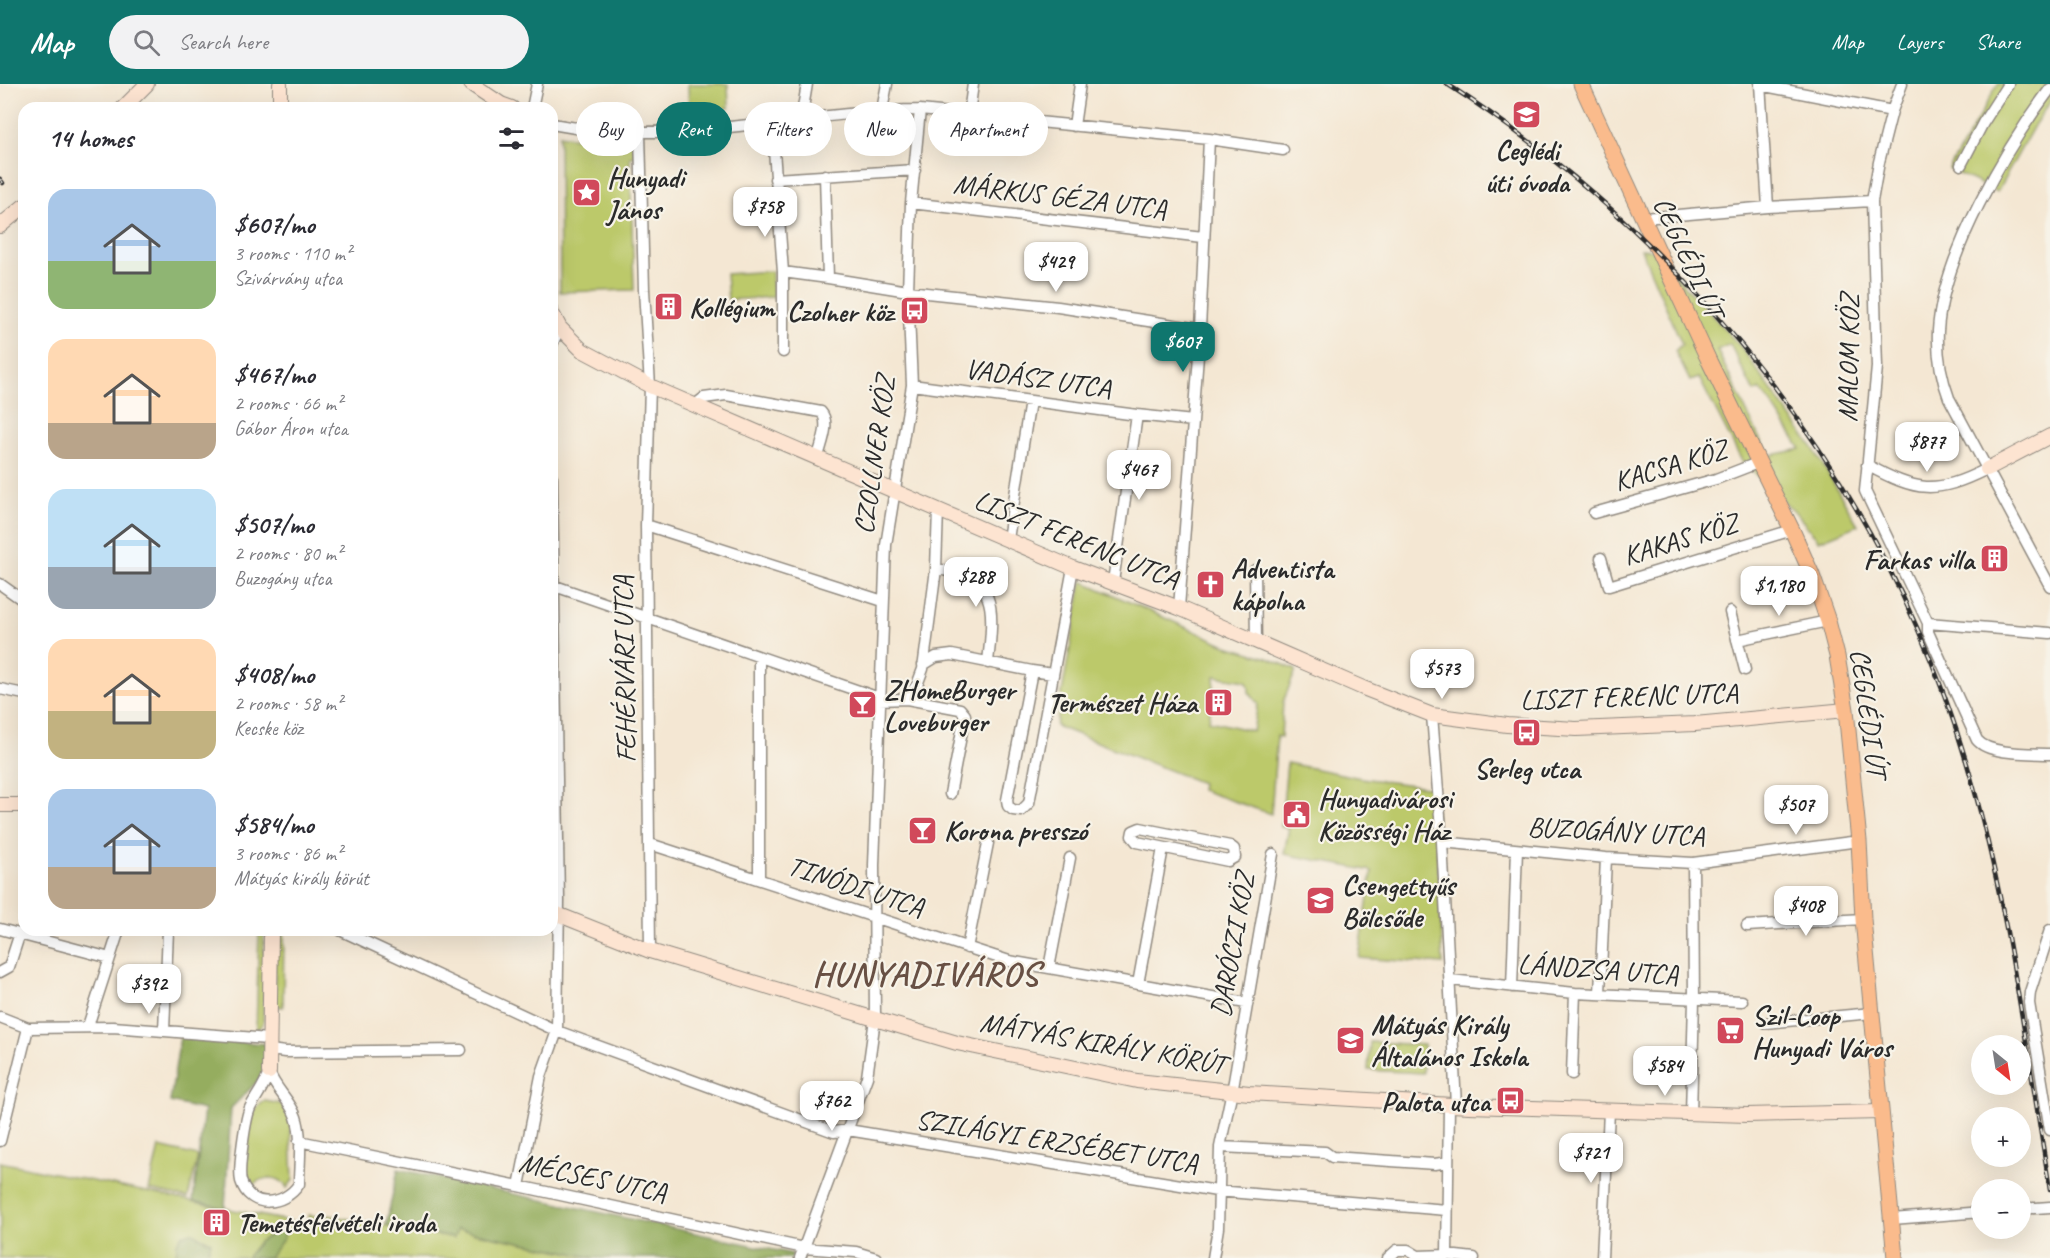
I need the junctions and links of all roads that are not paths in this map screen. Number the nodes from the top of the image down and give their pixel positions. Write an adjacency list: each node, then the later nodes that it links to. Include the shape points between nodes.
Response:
1 (147, 84): 14 (street)
2 (280, 84): 15 (street)
3 (471, 84): 16 (street)
4 (537, 84): 17 (street)
5 (807, 84): 18 (street)
6 (887, 84): 19 (street)
7 (973, 84): 20 (street)
8 (1080, 84): 28 (street)
9 (1581, 84): 43 (main road, CEGLÉDI ÚT)
10 (1902, 84): 24 (street, MALOM KÖZ)
11 (2008, 84): 35 (street)
12 (1760, 85): 24 (street); 41 (street)
13 (2050, 89): 62 (street, via 1976,210 1950,275 1940,317 1943,383)
14 (129, 102)
15 (280, 102)
16 (497, 102)
17 (533, 102)
18 (804, 102)
19 (884, 102)
20 (971, 102)
21 (916, 110): 22 (street)
22 (920, 110): 23 (street); 36 (street, CZOLLNER KÖZ)
23 (928, 110)
24 (1892, 111): 39 (street, MALOM KÖZ)
25 (1048, 123): 28 (street)
26 (558, 125): 29 (street)
27 (744, 125): 30 (street)
28 (1074, 126): 31 (street)
29 (576, 128)
30 (644, 133)
31 (1209, 140): 32 (street); 45 (street)
32 (1283, 150)
33 (641, 156): 53 (street, FEHÉRVÁRI UTCA)
34 (774, 156): 38 (street)
35 (1961, 165)
36 (915, 170): 37 (street); 40 (street, CZOLLNER KÖZ)
37 (825, 175): 38 (street); 47 (street)
38 (775, 179): 46 (street)
39 (1872, 201): 41 (street); 61 (street, MALOM KÖZ, via 1877,367)
40 (910, 202): 45 (street, MÁRKUS GÉZA UTCA); 48 (street, CZOLLNER KÖZ)
41 (1768, 207): 43 (street)
42 (18, 211): 44 (street)
43 (1644, 218): 60 (main road, CEGLÉDI ÚT)
44 (0, 226)
45 (1203, 237): 49 (street)
46 (783, 272): 47 (street); 51 (street)
47 (828, 278): 48 (street)
48 (908, 291): 49 (street, via 1058,307); 52 (street, CZOLLNER KÖZ)
49 (1200, 329): 57 (street)
50 (558, 330): 53 (street, LISZT FERENC UTCA, via 582,350)
51 (783, 352)
52 (912, 385): 54 (street, VADÁSZ UTCA); 63 (street, CZOLLNER KÖZ)
53 (650, 386): 55 (street, LISZT FERENC UTCA); 66 (street, FEHÉRVÁRI UTCA)
54 (1030, 401): 56 (street, VADÁSZ UTCA); 68 (street)
55 (695, 405): 59 (street, LISZT FERENC UTCA); 59 (street, via 704,398 726,395 821,412 826,423)
56 (1137, 415): 57 (street, VADÁSZ UTCA); 73 (street)
57 (1193, 421): 79 (street)
58 (2050, 436): 62 (street)
59 (818, 457): 63 (street, LISZT FERENC UTCA)
60 (1760, 462): 65 (street, KACSA KÖZ, via 1716,479); 67 (main road, CEGLÉDI ÚT)
61 (1867, 465): 62 (street, via 1904,483 1923,487 1949,485); 83 (street, MALOM KÖZ, via 1865,491)
62 (1987, 469): 75 (street)
63 (895, 492): 64 (street, LISZT FERENC UTCA); 78 (street, CZOLLNER KÖZ, via 886,545)
64 (939, 509): 68 (street, LISZT FERENC UTCA); 71 (street)
65 (1594, 513)
66 (646, 525): 78 (street); 81 (street, FEHÉRVÁRI UTCA)
67 (1792, 530): 69 (street, KAKAS KÖZ, via 1609,586); 82 (main road, CEGLÉDI ÚT)
68 (1008, 539): 70 (street, LISZT FERENC UTCA)
69 (1601, 558)
70 (1072, 568): 73 (street, LISZT FERENC UTCA); 92 (street)
71 (936, 569): 88 (street, via 971,577 986,592 992,621); 89 (street)
72 (1255, 570): 86 (street)
73 (1113, 582): 79 (street, LISZT FERENC UTCA)
74 (0, 584): 77 (street)
75 (2050, 586)
76 (558, 588): 81 (street)
77 (18, 597)
78 (883, 601): 95 (street, CZOLLNER KÖZ)
79 (1179, 608): 86 (street, LISZT FERENC UTCA)
80 (1730, 612): 85 (street)
81 (648, 619): 87 (street); 106 (street, FEHÉRVÁRI UTCA)
82 (1828, 621): 85 (street); 97 (main road, CEGLÉDI ÚT)
83 (1928, 623): 84 (street); 99 (street, MALOM KÖZ, via 1928,632 1979,743 1992,750)
84 (2050, 633)
85 (1737, 640): 91 (street)
86 (1256, 641): 98 (street, LISZT FERENC UTCA)
87 (759, 658): 95 (street); 113 (street)
88 (988, 663): 89 (street, via 952,655 936,657); 90 (street)
89 (923, 665): 96 (street, via 917,685)
90 (1026, 670): 92 (street); 92 (street, via 1007,800 1013,810 1021,811 1029,803)
91 (1745, 670)
92 (1053, 674)
93 (0, 689): 94 (street)
94 (18, 693)
95 (879, 699): 96 (street); 115 (street, CZOLLNER KÖZ, via 879,808)
96 (907, 699): 100 (street, via 960,709 965,715)
97 (1846, 710): 98 (street, LISZT FERENC UTCA, via 1695,724 1576,729); 103 (main road, CEGLÉDI ÚT)
98 (1432, 715): 104 (street)
99 (2050, 754)
100 (950, 794)
101 (0, 805): 102 (street)
102 (18, 805)
103 (1859, 841): 112 (street, BUZOGÁNY UTCA); 116 (main road, CEGLÉDI ÚT)
104 (1442, 842): 108 (street, BUZOGÁNY UTCA); 133 (street)
105 (988, 843): 128 (street)
106 (650, 844): 113 (street, TINÓDI UTCA); 129 (street, FEHÉRVÁRI UTCA)
107 (1163, 848): 107 (street, DARÓCZI KÖZ, via 1228,861 1235,853 1230,846 1140,828 1133,831 1137,842); 134 (street)
108 (1517, 850): 111 (street, BUZOGÁNY UTCA); 135 (street)
109 (1273, 854): 140 (street, DARÓCZI KÖZ)
110 (1070, 858): 131 (street)
111 (1606, 858): 112 (street, BUZOGÁNY UTCA); 137 (street)
112 (1693, 863): 138 (street)
113 (759, 879): 115 (street, TINÓDI UTCA)
114 (558, 914): 129 (street, MÁTYÁS KIRÁLY KÖRÚT)
115 (873, 916): 128 (street, TINÓDI UTCA); 143 (street, CZOLLNER KÖZ)
116 (1863, 920): 117 (street); 141 (main road, CEGLÉDI ÚT)
117 (1747, 926)
118 (0, 929): 120 (street)
119 (2050, 930): 153 (street, via 2029,1004)
120 (18, 933)
121 (19, 936): 132 (street, via 9,967)
122 (31, 936): 130 (street)
123 (117, 936): 130 (street)
124 (168, 936): 147 (street)
125 (271, 936): 149 (street)
126 (353, 936): 148 (street, SZILÁGYI ERZSÉBET UTCA)
127 (555, 936): 148 (street)
128 (967, 948): 131 (street, TINÓDI UTCA)
129 (650, 951): 143 (street, MÁTYÁS KIRÁLY KÖRÚT)
130 (110, 958): 145 (street)
131 (1049, 968): 134 (street, TINÓDI UTCA)
132 (0, 972)
133 (1450, 980): 135 (street, LÁNDZSA UTCA); 157 (street)
134 (1137, 984): 140 (street, TINÓDI UTCA)
135 (1512, 987): 136 (street, LÁNDZSA UTCA)
136 (1575, 993): 137 (street, LÁNDZSA UTCA); 152 (street)
137 (1600, 993): 138 (street, LÁNDZSA UTCA)
138 (1694, 1000): 139 (street, LÁNDZSA UTCA); 161 (street)
139 (1742, 1001)
140 (1246, 1003): 154 (street, DARÓCZI KÖZ)
141 (1872, 1013): 144 (street); 160 (main road, CEGLÉDI ÚT)
142 (0, 1017): 146 (street)
143 (875, 1019): 154 (street, MÁTYÁS KIRÁLY KÖRÚT, via 1059,1066 1137,1081); 162 (street, CZOLLNER KÖZ, via 867,1077)
144 (1765, 1023)
145 (88, 1026): 146 (street); 147 (street)
146 (28, 1028): 158 (street)
147 (164, 1031): 149 (street)
148 (557, 1031): 162 (street, SZILÁGYI ERZSÉBET UTCA, via 834,1132); 168 (street, via 542,1076)
149 (269, 1045): 150 (street, via 285,1052); 151 (street)
150 (461, 1050)
151 (269, 1072): 155 (street); 156 (street)
152 (1572, 1074)
153 (2046, 1082): 163 (street)
154 (1230, 1091): 157 (street, MÁTYÁS KIRÁLY KÖRÚT); 166 (street, DARÓCZI KÖZ)
155 (286, 1100): 156 (street, via 271,1096); 165 (street, via 297,1118)
156 (254, 1102): 165 (street, via 246,1118 240,1174 250,1195 264,1202 291,1194 299,1184)
157 (1452, 1105): 159 (street, MÁTYÁS KIRÁLY KÖRÚT); 167 (street)
158 (4, 1106): 164 (street)
159 (1609, 1111): 161 (street, MÁTYÁS KIRÁLY KÖRÚT); 181 (street)
160 (1881, 1112): 161 (street, MÁTYÁS KIRÁLY KÖRÚT); 174 (main road, CEGLÉDI ÚT)
161 (1691, 1114)
162 (848, 1130): 169 (street, SZILÁGYI ERZSÉBET UTCA); 175 (street, CZOLLNER KÖZ)
163 (2050, 1131)
164 (0, 1141)
165 (299, 1141): 168 (street, MÉCSES UTCA)
166 (1220, 1147): 167 (street, via 1325,1152 1332,1157 1401,1162); 169 (street, DARÓCZI KÖZ)
167 (1448, 1162): 172 (street)
168 (519, 1186): 175 (street, MÉCSES UTCA)
169 (1217, 1191): 172 (street, SZILÁGYI ERZSÉBET UTCA); 178 (street, DARÓCZI KÖZ, via 1218,1227)
170 (2050, 1207): 171 (street)
171 (2031, 1208)
172 (1447, 1210): 176 (street)
173 (1971, 1213): 174 (street)
174 (1892, 1219): 182 (main road, CEGLÉDI ÚT)
175 (802, 1253): 177 (street, MÉCSES UTCA, via 856,1252)
176 (1447, 1255): 179 (street, via 1418,1256 1408,1250 1397,1250); 180 (street)
177 (876, 1258)
178 (1213, 1258)
179 (1388, 1258)
180 (1474, 1258)
181 (1602, 1258)
182 (1895, 1258)

